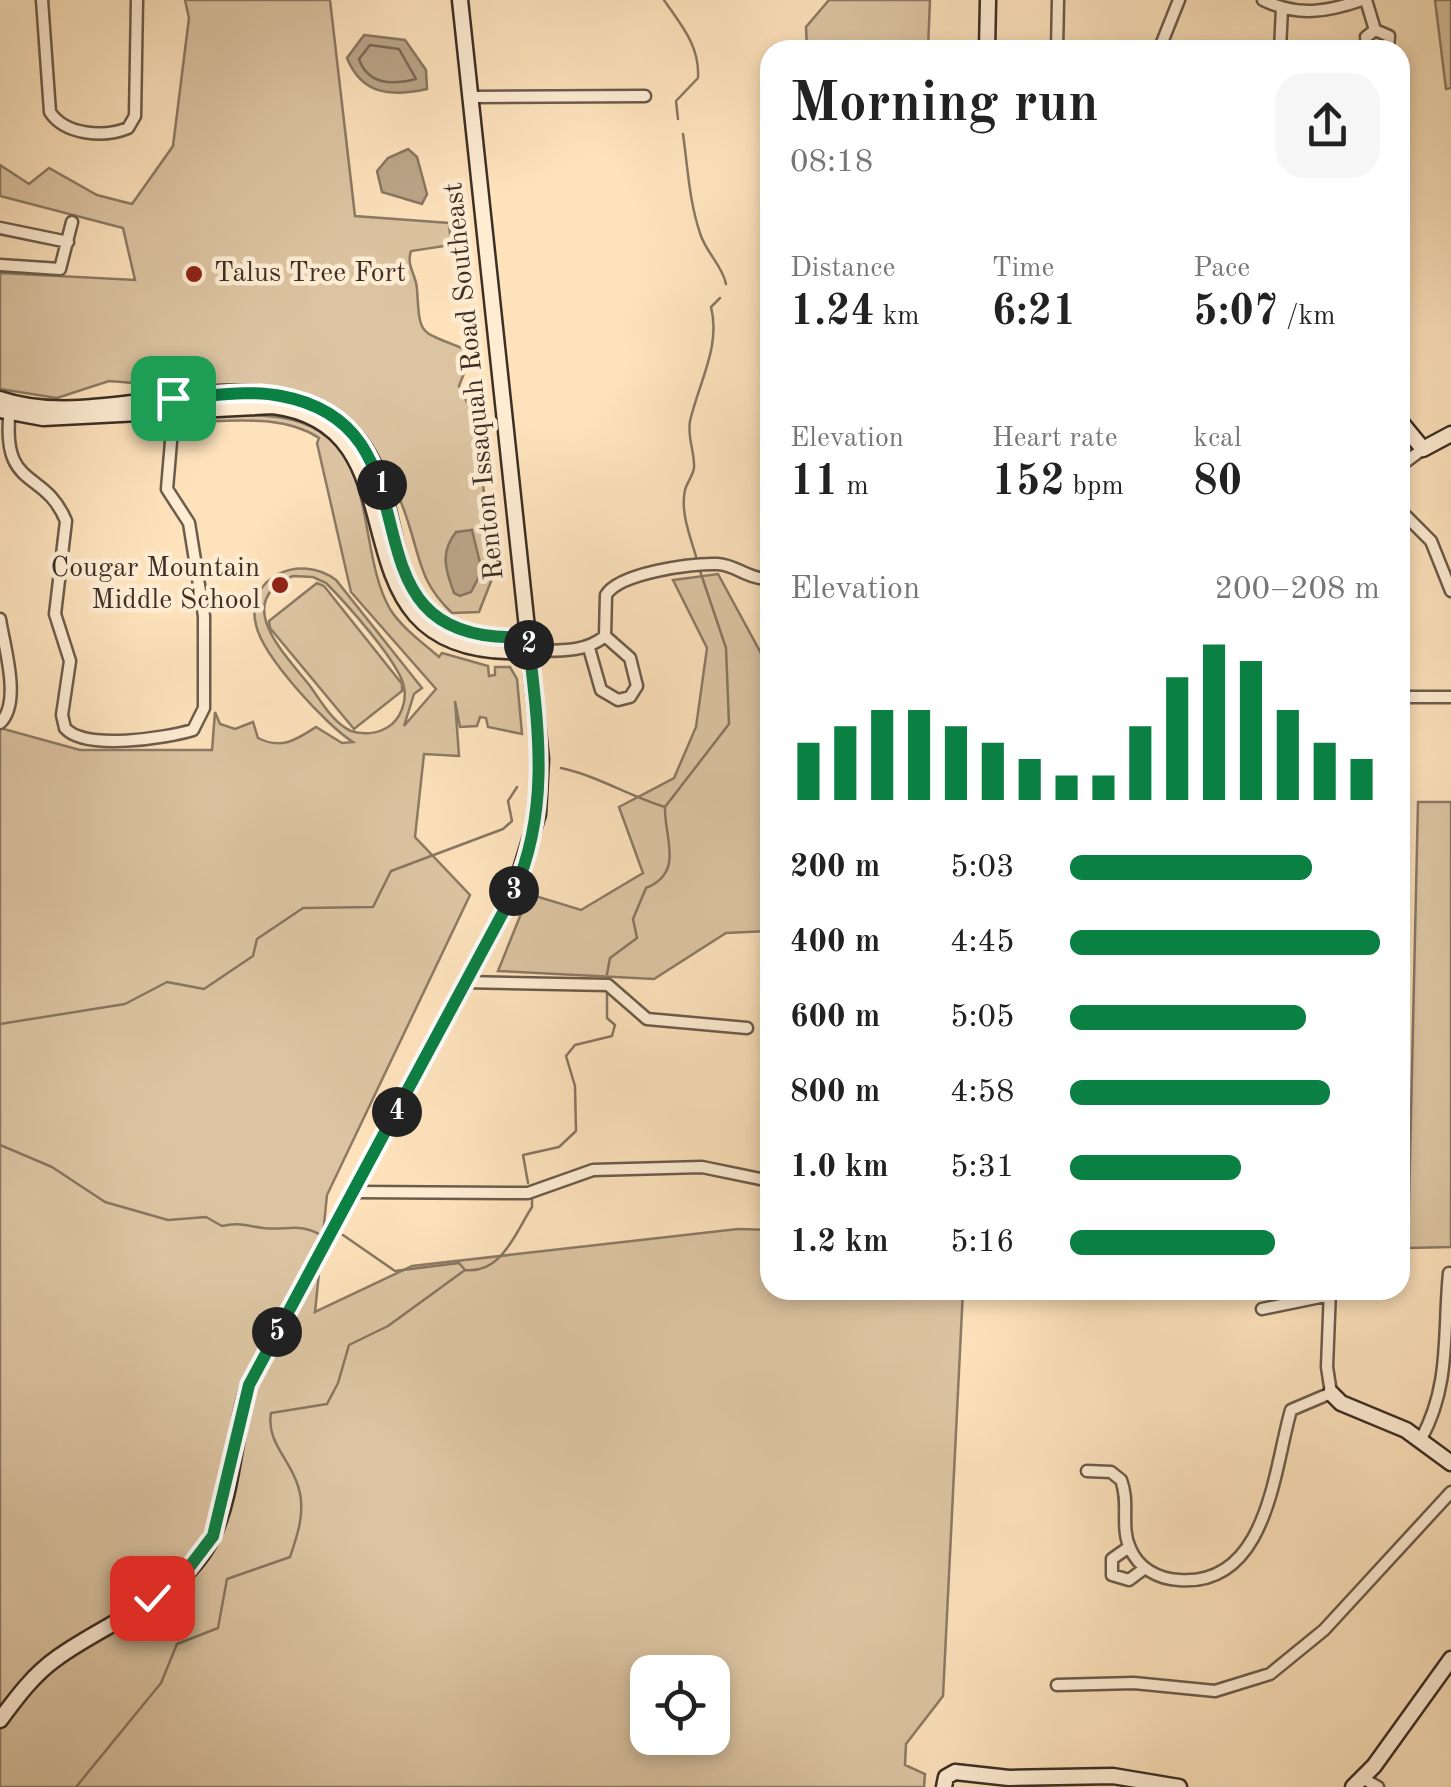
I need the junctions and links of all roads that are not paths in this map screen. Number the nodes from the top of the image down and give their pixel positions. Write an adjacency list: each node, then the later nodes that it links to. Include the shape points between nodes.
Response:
1 (42, 0): 2 (street, via 46,98 54,119 78,131 117,132 134,122)
2 (136, 0)
3 (460, 0): 17 (main road, Renton Issaquah Road Southeast)
4 (988, 0): 11 (main road)
5 (1058, 0): 12 (street)
6 (1179, 0): 13 (street)
7 (1263, 0): 9 (street)
8 (1364, 0): 9 (street, via 1319,12); 10 (street)
9 (1282, 8): 14 (street)
10 (1375, 30): 15 (street); 16 (street)
11 (987, 40)
12 (1057, 40)
13 (1163, 40)
14 (1280, 40)
15 (1366, 40)
16 (1389, 40)
17 (471, 96): 18 (street); 34 (main road, Renton Issaquah Road Southeast)
18 (646, 96)
19 (72, 222): 21 (street)
20 (0, 228): 21 (street)
21 (68, 242): 22 (street, via 60,269)
22 (0, 265)
23 (174, 405): 24 (main road, via 43,418); 24 (street, via 166,482 188,522 203,604 204,698 193,730 149,739 85,739 65,728 70,661 54,614 66,521 8,462); 34 (main road, via 268,394 333,416 374,461 398,563 422,602 472,634)
24 (5, 406)
25 (1410, 434): 27 (main road)
26 (1451, 434): 27 (main road)
27 (1423, 450): 28 (street)
28 (1410, 459)
29 (1410, 520): 31 (street, via 1431,541)
30 (760, 578): 33 (street, via 720,564 628,577 604,602)
31 (1451, 591)
32 (0, 619): 38 (street, via 9,693)
33 (605, 636): 35 (street); 35 (street, via 630,658 638,686 630,697 618,700 601,690)
34 (528, 644): 35 (street); 39 (main road, Renton Issaquah Road Southeast, via 541,759 538,814 522,873)
35 (588, 648)
36 (1451, 697): 37 (street)
37 (1410, 698)
38 (0, 723)
39 (464, 982): 40 (street, via 608,984 634,1011 656,1021); 42 (main road, Renton Issaquah Road Southeast)
40 (747, 1028)
41 (760, 1179): 42 (street, via 714,1168 604,1169 528,1193)
42 (354, 1192): 56 (main road, Renton Issaquah Road Southeast, via 249,1385 220,1516 205,1549 181,1578 46,1666)
43 (1449, 1273): 48 (street, via 1446,1366)
44 (1296, 1300): 46 (street)
45 (1330, 1300): 47 (street)
46 (1262, 1308)
47 (1331, 1393): 48 (main road); 53 (street, via 1291,1410 1272,1503 1239,1554 1195,1580 1168,1579)
48 (1421, 1439): 49 (main road)
49 (1451, 1463)
50 (1088, 1471): 52 (street, via 1112,1472 1121,1480)
51 (1451, 1492): 55 (street, via 1324,1630 1270,1674 1215,1691 1134,1682)
52 (1128, 1547): 53 (street); 53 (street, via 1112,1559 1112,1575 1129,1580)
53 (1145, 1568)
54 (1451, 1659): 57 (main road)
55 (1057, 1685)
56 (0, 1720)
57 (1358, 1783): 60 (street)
58 (944, 1787): 59 (main road, via 956,1772 1136,1777)
59 (1179, 1787)
60 (1378, 1787)

